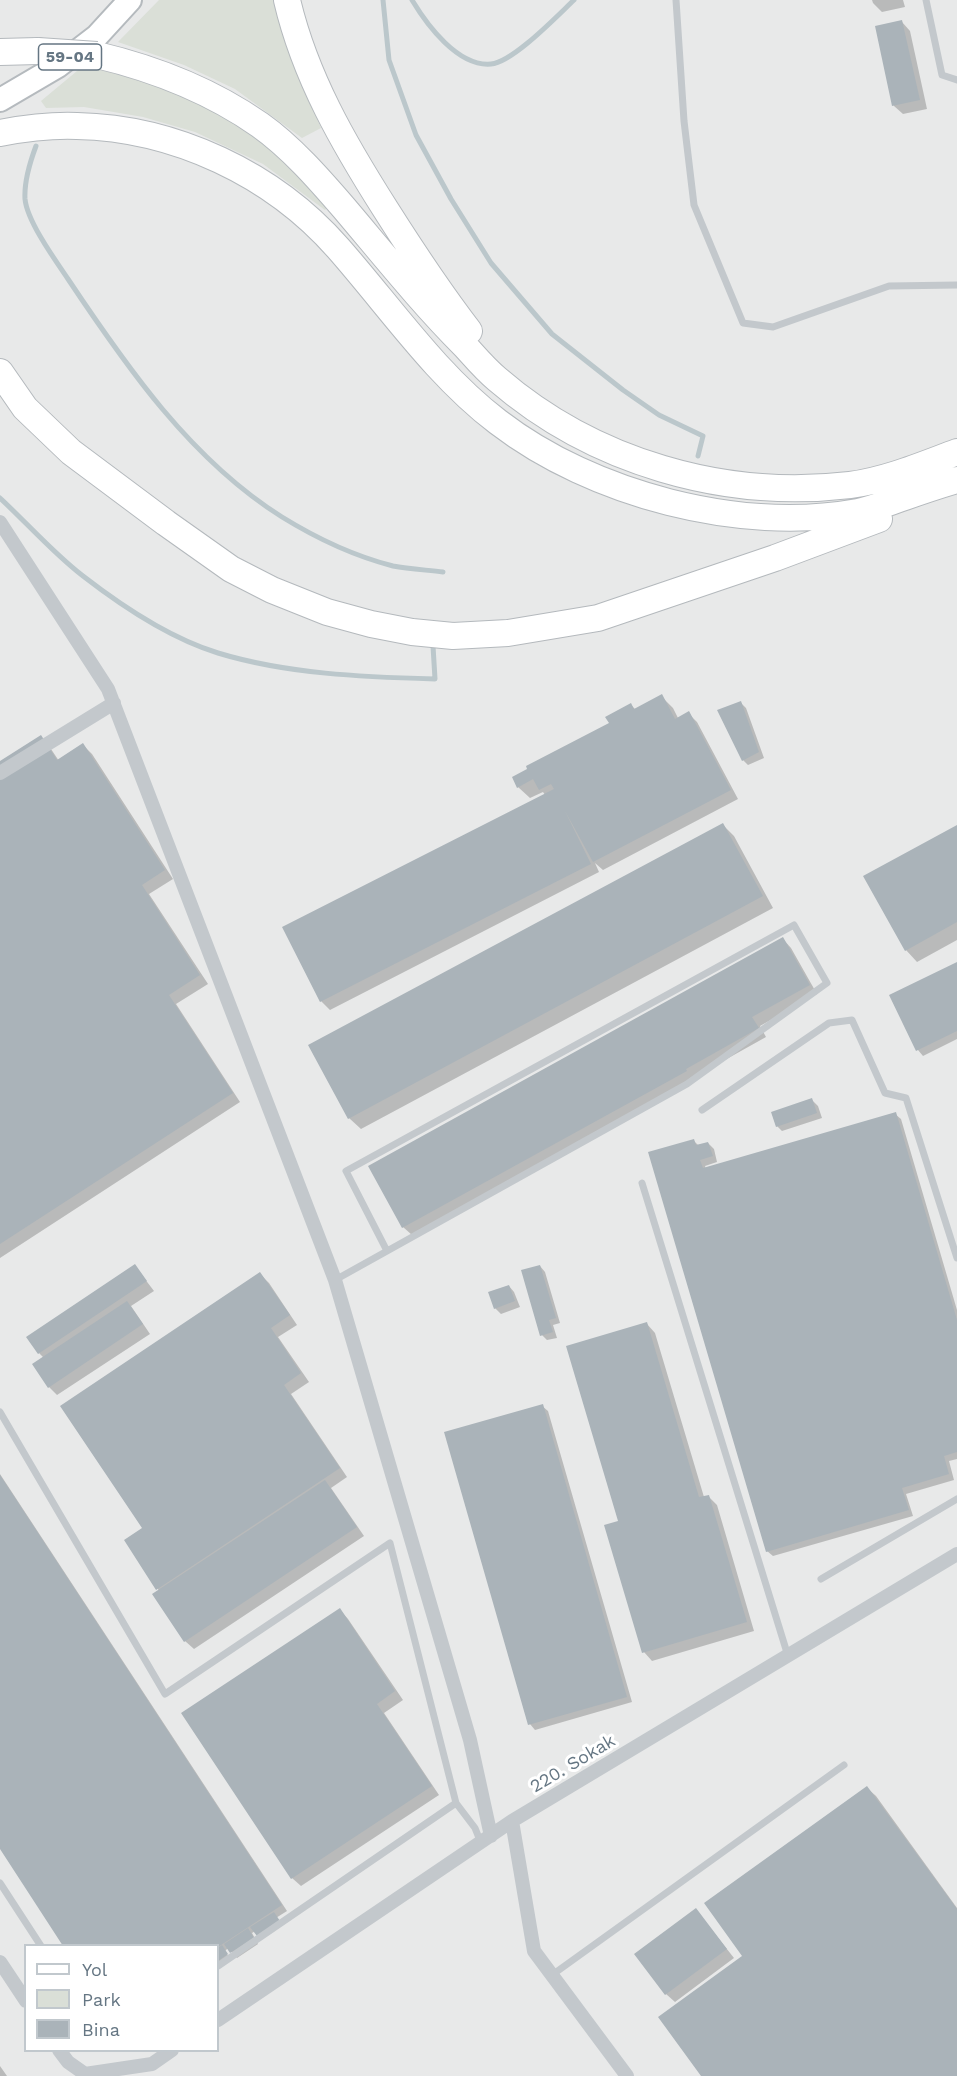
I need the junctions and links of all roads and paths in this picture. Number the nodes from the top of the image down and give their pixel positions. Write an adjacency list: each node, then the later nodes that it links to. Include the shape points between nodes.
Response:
1 (130, 0): 7 (main road, 59-04, via 97,36 58,66)
2 (287, 0): 11 (highway, via 306,62 352,158 454,312 481,347)
3 (676, 0): 9 (lane, via 694,205 743,323 772,327 889,286)
4 (926, 0): 6 (lane, via 942,75)
5 (0, 51): 11 (highway, bridge, via 97,55 155,71 183,81 262,126 312,171 440,321 497,379)
6 (957, 80)
7 (0, 100)
8 (0, 133): 13 (highway, via 78,126 136,132 190,147 244,171 299,210 336,245 436,363 498,423 572,467 608,482 680,505 767,517 859,512)
9 (957, 285)
10 (0, 372): 14 (highway, via 25,408 71,452 231,569 327,612 412,632 453,636 508,633 598,618 775,558)
11 (585, 440): 12 (highway, via 631,460 686,476 770,487 850,485 883,478)
12 (957, 452)
13 (957, 480)
14 (957, 486)
15 (0, 522): 16 (street)
16 (114, 703): 17 (street); 22 (street)
17 (0, 773)
18 (702, 1110): 21 (lane, via 830,1023 852,1020 885,1093 906,1098)
19 (642, 1183): 27 (lane)
20 (387, 1251): 20 (lane, via 687,1084 826,983 794,926 346,1170); 22 (lane)
21 (957, 1258)
22 (335, 1280): 31 (street, via 470,1740)
23 (0, 1412): 29 (lane, via 165,1694 390,1543)
24 (957, 1499): 26 (lane)
25 (957, 1554): 27 (street, 220. Sokak)
26 (821, 1579)
27 (788, 1656): 30 (street, 220. Sokak)
28 (844, 1765): 36 (lane)
29 (456, 1803): 31 (lane); 35 (lane)
30 (512, 1821): 31 (street, 220. Sokak); 36 (street, via 534,1951)
31 (486, 1839): 38 (street, 220. Sokak)
32 (0, 1883): 33 (lane)
33 (40, 1944)
34 (0, 1962): 37 (street)
35 (219, 1965)
36 (552, 1975): 42 (street)
37 (24, 1998)
38 (219, 2019)
39 (60, 2052): 41 (street)
40 (169, 2052): 41 (street, via 152,2064)
41 (85, 2075)
42 (627, 2076)

